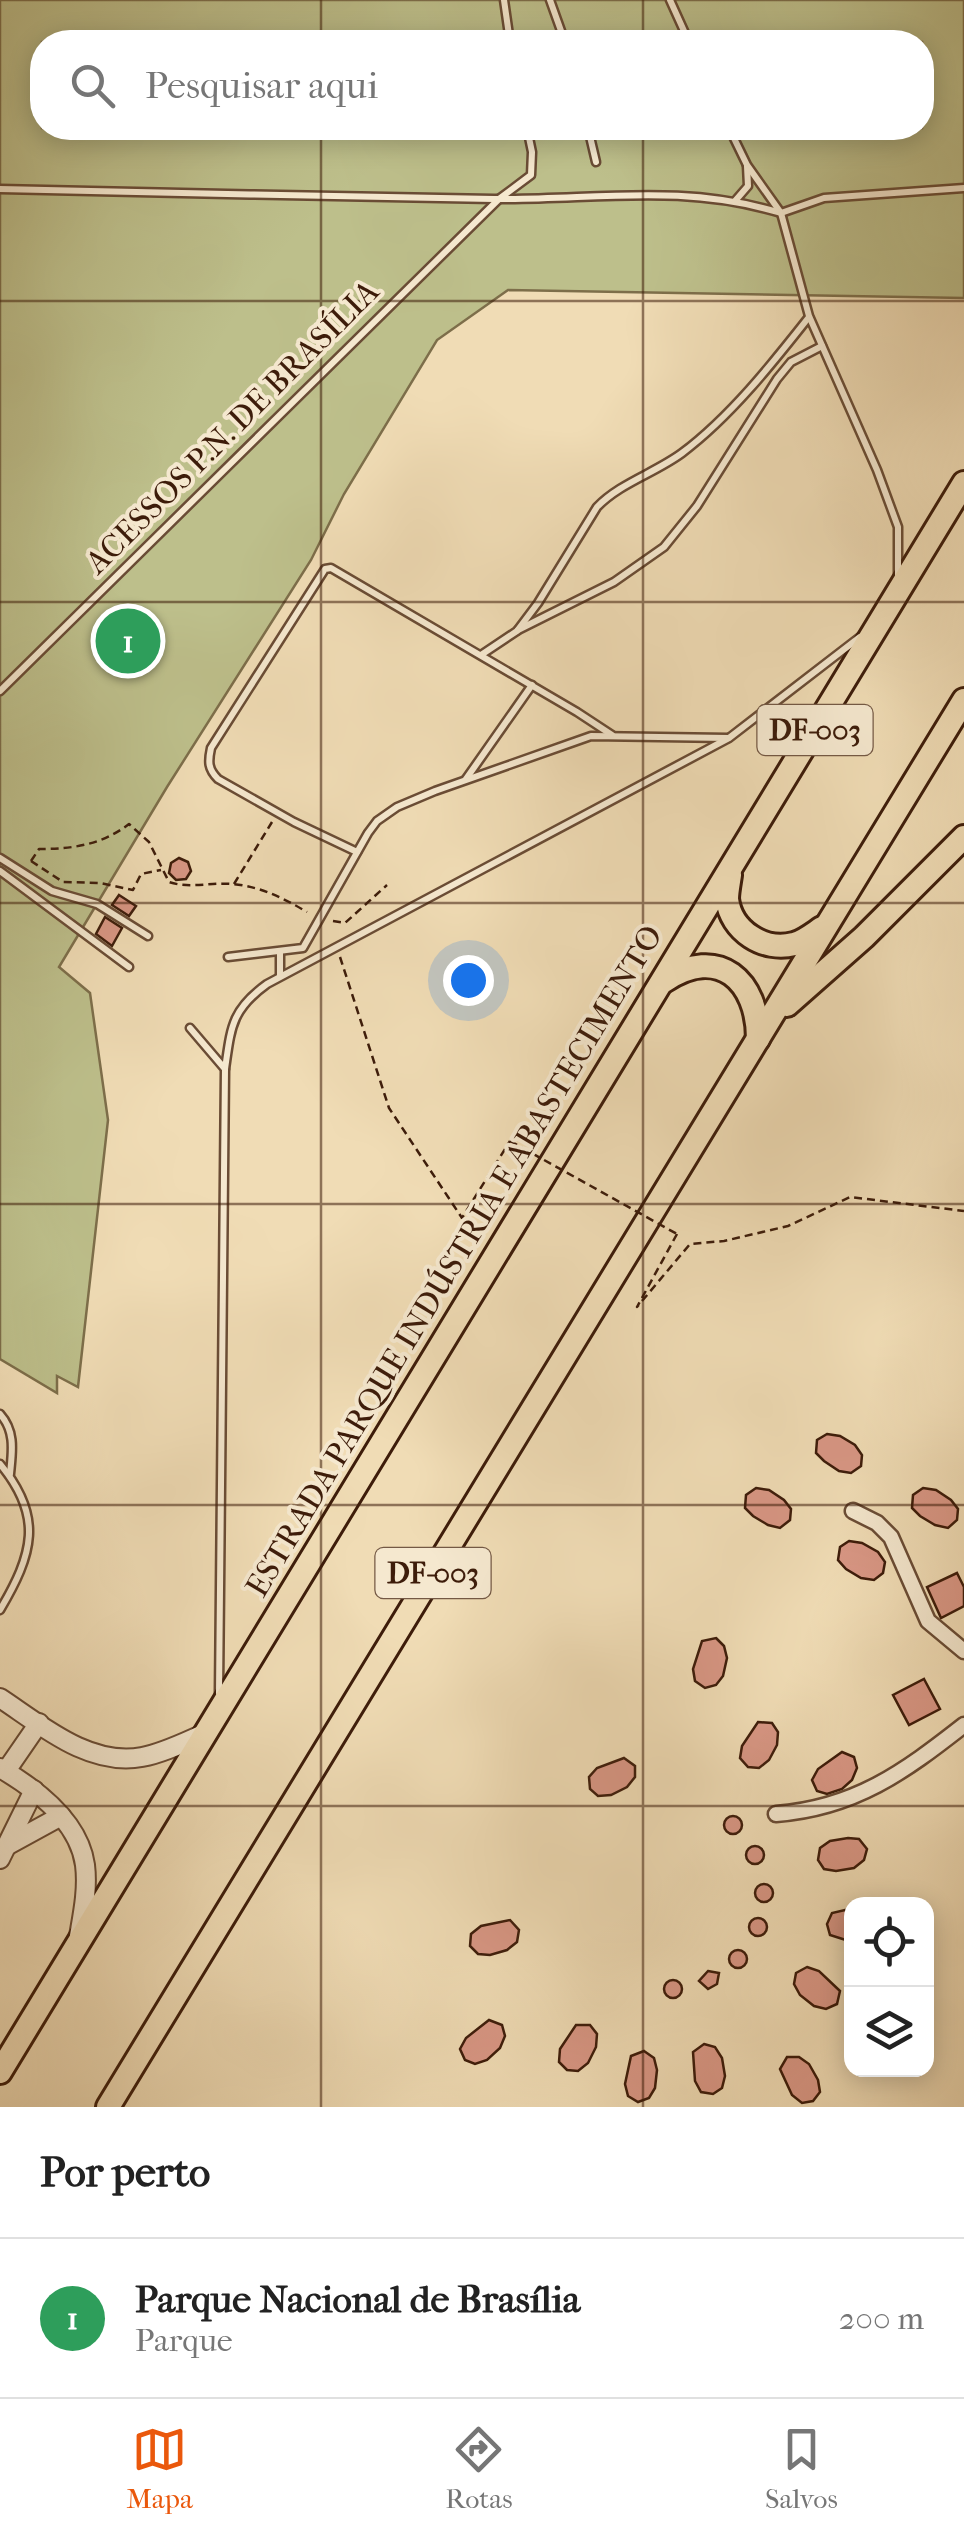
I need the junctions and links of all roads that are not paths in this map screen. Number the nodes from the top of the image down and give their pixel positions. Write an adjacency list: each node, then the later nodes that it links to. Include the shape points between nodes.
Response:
1 (504, 0): 4 (lane)
2 (550, 0): 5 (lane)
3 (670, 0): 6 (lane)
4 (508, 30)
5 (561, 30)
6 (684, 30)
7 (530, 140): 14 (lane, ACESSOS P.N. DE BRASÍLIA, via 531,175)
8 (591, 140): 10 (lane)
9 (735, 140): 11 (lane)
10 (596, 162)
11 (747, 165): 15 (lane, via 748,186); 16 (lane)
12 (964, 188): 16 (lane, via 824,198)
13 (0, 189): 14 (lane)
14 (499, 199): 15 (lane, via 678,193); 25 (lane, ACESSOS P.N. DE BRASÍLIA)
15 (735, 201): 16 (lane)
16 (781, 213): 17 (lane)
17 (810, 316): 18 (lane); 22 (lane, via 682,454 608,495)
18 (822, 346): 20 (lane, via 898,527); 22 (lane, via 791,362 777,379 664,547 614,582)
19 (964, 483): 20 (highway, ESTRADA PARQUE INDÚSTRIA E ABASTECIMENTO / DF-003)
20 (898, 592): 21 (highway, ESTRADA PARQUE INDÚSTRIA E ABASTECIMENTO / DF-003)
21 (884, 617): 28 (lane); 33 (highway, ESTRADA PARQUE INDÚSTRIA E ABASTECIMENTO / DF-003)
22 (516, 630): 23 (lane)
23 (481, 655): 24 (lane); 31 (lane, via 331,568 323,570 210,748 210,771 218,779)
24 (532, 684): 27 (lane); 29 (lane)
25 (0, 691)
26 (964, 700): 35 (highway, DF-003)
27 (612, 735): 28 (lane); 29 (lane, via 591,736)
28 (729, 738): 40 (lane)
29 (466, 780): 31 (lane, via 398,807 377,821)
30 (964, 837): 43 (highway)
31 (357, 852): 37 (lane, via 303,948)
32 (0, 858): 36 (lane)
33 (731, 866): 35 (highway, via 727,899 734,921 751,938 773,946 796,944); 41 (highway, ESTRADA PARQUE INDÚSTRIA E ABASTECIMENTO / DF-003)
34 (0, 870): 39 (lane)
35 (824, 927): 43 (highway, DF-003)
36 (148, 936)
37 (280, 952): 38 (lane); 40 (lane)
38 (228, 956)
39 (129, 967)
40 (280, 976): 44 (lane, via 238,1010)
41 (661, 983): 43 (highway, via 689,968 729,972 745,985); 52 (highway, ESTRADA PARQUE INDÚSTRIA E ABASTECIMENTO / DF-003)
42 (190, 1028): 44 (lane)
43 (764, 1030): 62 (highway, DF-003)
44 (226, 1069): 52 (lane)
45 (0, 1414): 47 (lane, via 14,1442)
46 (0, 1464): 47 (lane)
47 (10, 1476): 49 (lane, via 29,1512 30,1536)
48 (853, 1511): 50 (street, via 891,1538 928,1621)
49 (0, 1610)
50 (964, 1651)
51 (0, 1698): 53 (street)
52 (214, 1722): 53 (street, via 141,1758 110,1758); 60 (highway, ESTRADA PARQUE INDÚSTRIA E ABASTECIMENTO / DF-003)
53 (40, 1723): 55 (street)
54 (964, 1725): 57 (street, via 878,1787)
55 (3, 1770): 56 (street)
56 (34, 1790): 58 (street); 59 (street)
57 (776, 1814)
58 (61, 1816): 59 (street); 60 (street, via 85,1864)
59 (4, 1852)
60 (78, 1944): 61 (highway, ESTRADA PARQUE INDÚSTRIA E ABASTECIMENTO / DF-003)
61 (0, 2072)
62 (108, 2107)

